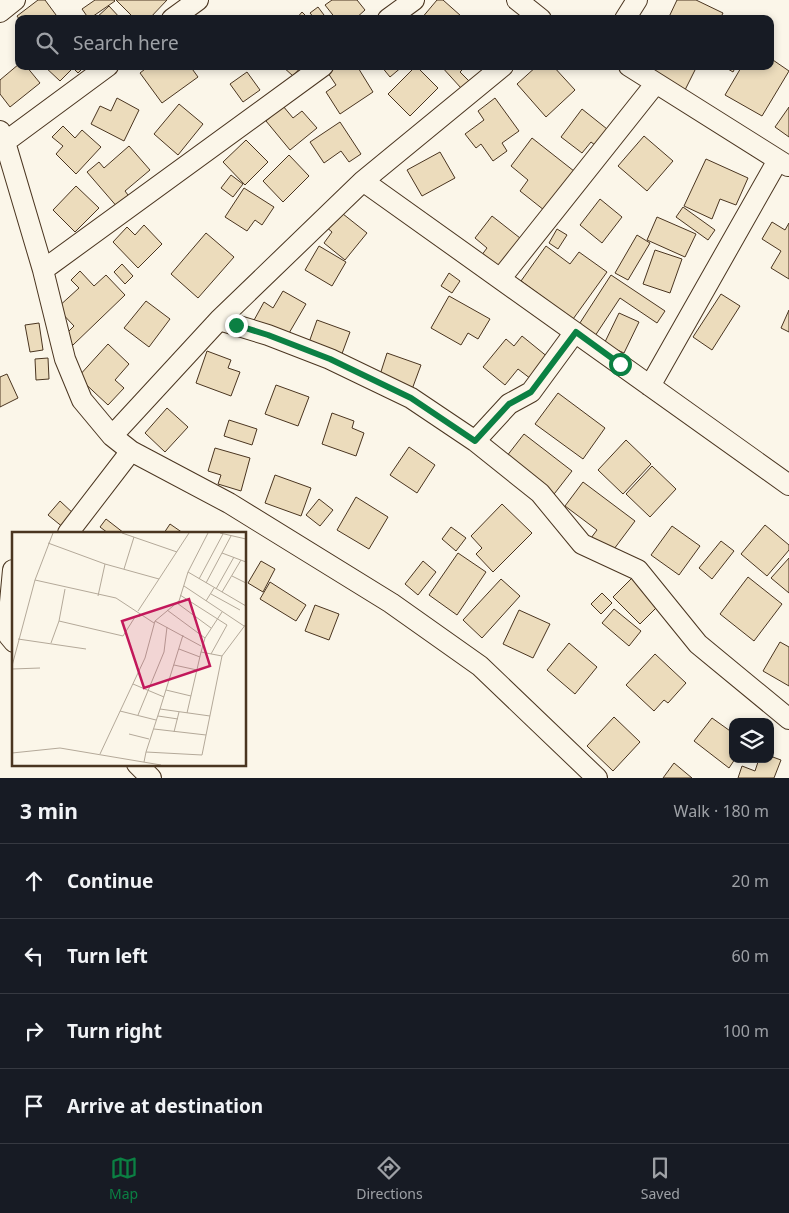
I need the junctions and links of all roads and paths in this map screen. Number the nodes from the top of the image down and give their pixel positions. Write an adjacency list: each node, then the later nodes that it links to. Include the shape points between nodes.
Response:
1 (14, 0): 6 (street)
2 (198, 0): 7 (street)
3 (414, 0): 8 (street)
4 (517, 0): 9 (street)
5 (636, 0): 10 (street)
6 (0, 12)
7 (177, 15)
8 (393, 15)
9 (537, 15)
10 (627, 15)
11 (102, 70): 16 (street)
12 (318, 70): 19 (street)
13 (498, 70): 18 (street)
14 (635, 70): 15 (street)
15 (656, 83): 17 (street); 20 (street)
16 (3, 136): 19 (street)
17 (783, 163): 23 (street)
18 (363, 181): 20 (street); 21 (street)
19 (43, 270): 24 (street, via 65,359 82,400)
20 (501, 278): 22 (street)
21 (220, 320): 24 (street); 25 (street, via 330,359 411,398)
22 (576, 332): 23 (street); 25 (street, via 531,392 509,404)
23 (650, 386): 27 (street)
24 (112, 436): 26 (street)
25 (475, 441): 31 (street, via 540,493 582,544 638,570 698,644)
26 (131, 451): 28 (street); 34 (street, via 229,503 391,603 480,666)
27 (789, 485)
28 (69, 532)
29 (9, 571): 30 (street, via 8,624)
30 (12, 640)
31 (789, 719)
32 (139, 766): 33 (street)
33 (151, 778)
34 (597, 778)

